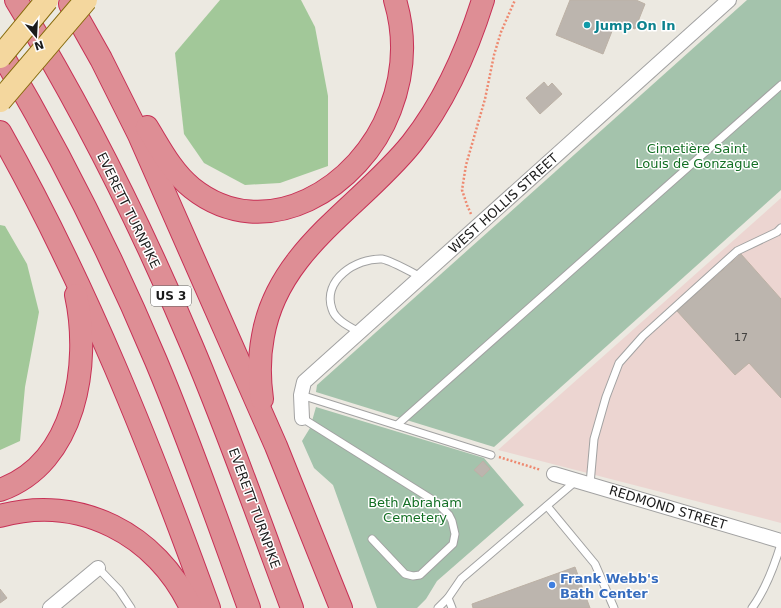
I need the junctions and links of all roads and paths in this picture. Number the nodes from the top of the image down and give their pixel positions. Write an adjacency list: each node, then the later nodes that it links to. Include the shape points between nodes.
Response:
1 (16, 0): 38 (highway, EVERETT TURNPIKE / US 3, via 72,97 165,282 212,396)
2 (47, 0): 9 (main road, bridge)
3 (395, 0): 6 (highway, via 402,39 401,69 390,111 375,139 350,171 309,200 287,208 258,212 236,210 217,203 192,188 177,174)
4 (515, 0): 13 (path, via 494,55 485,99 466,165 462,190)
5 (729, 0): 13 (street, WEST HOLLIS STREET)
6 (75, 1): 11 (main road, bridge); 21 (highway, via 139,135)
7 (482, 4): 21 (highway, via 448,88 429,122 392,166 305,251 284,279 269,310 261,344 260,376 264,408)
8 (0, 51): 37 (highway, US 3, via 63,164 134,310 176,410)
9 (0, 57)
10 (781, 85): 20 (lane)
11 (0, 101)
12 (0, 132): 15 (highway)
13 (478, 226): 16 (street, WEST HOLLIS STREET)
14 (780, 232): 24 (lane, via 737,251 623,357 599,419)
15 (59, 244): 25 (highway, via 74,289 81,328 80,366 75,395 64,430 46,458 27,476); 36 (highway, via 144,434)
16 (421, 277): 17 (street, WEST HOLLIS STREET); 17 (lane, via 384,259 366,260 350,267 338,278 329,293 332,310 342,322)
17 (360, 332): 18 (street, WEST HOLLIS STREET, via 304,382)
18 (301, 395): 19 (street, WEST HOLLIS STREET); 20 (lane)
19 (302, 418): 28 (lane, via 436,502 449,515 455,534 453,544 420,575 413,576 405,574)
20 (397, 425): 22 (lane)
21 (276, 446): 39 (highway)
22 (491, 455): 23 (path)
23 (554, 474): 24 (street, REDMOND STREET)
24 (583, 482): 26 (lane); 29 (street, REDMOND STREET)
25 (0, 490)
26 (547, 506): 32 (lane, via 461,579); 42 (lane, via 595,564)
27 (0, 516): 35 (highway, via 27,510 60,511 92,518 112,526 139,542 159,560 176,581)
28 (372, 539)
29 (781, 541)
30 (781, 544): 43 (lane, via 769,578)
31 (98, 568): 33 (street); 34 (lane, via 119,590)
32 (448, 598): 40 (lane); 41 (lane)
33 (50, 608)
34 (131, 608)
35 (191, 608)
36 (209, 608)
37 (249, 608)
38 (292, 608)
39 (341, 608)
40 (438, 608)
41 (452, 608)
42 (614, 608)
43 (752, 608)

